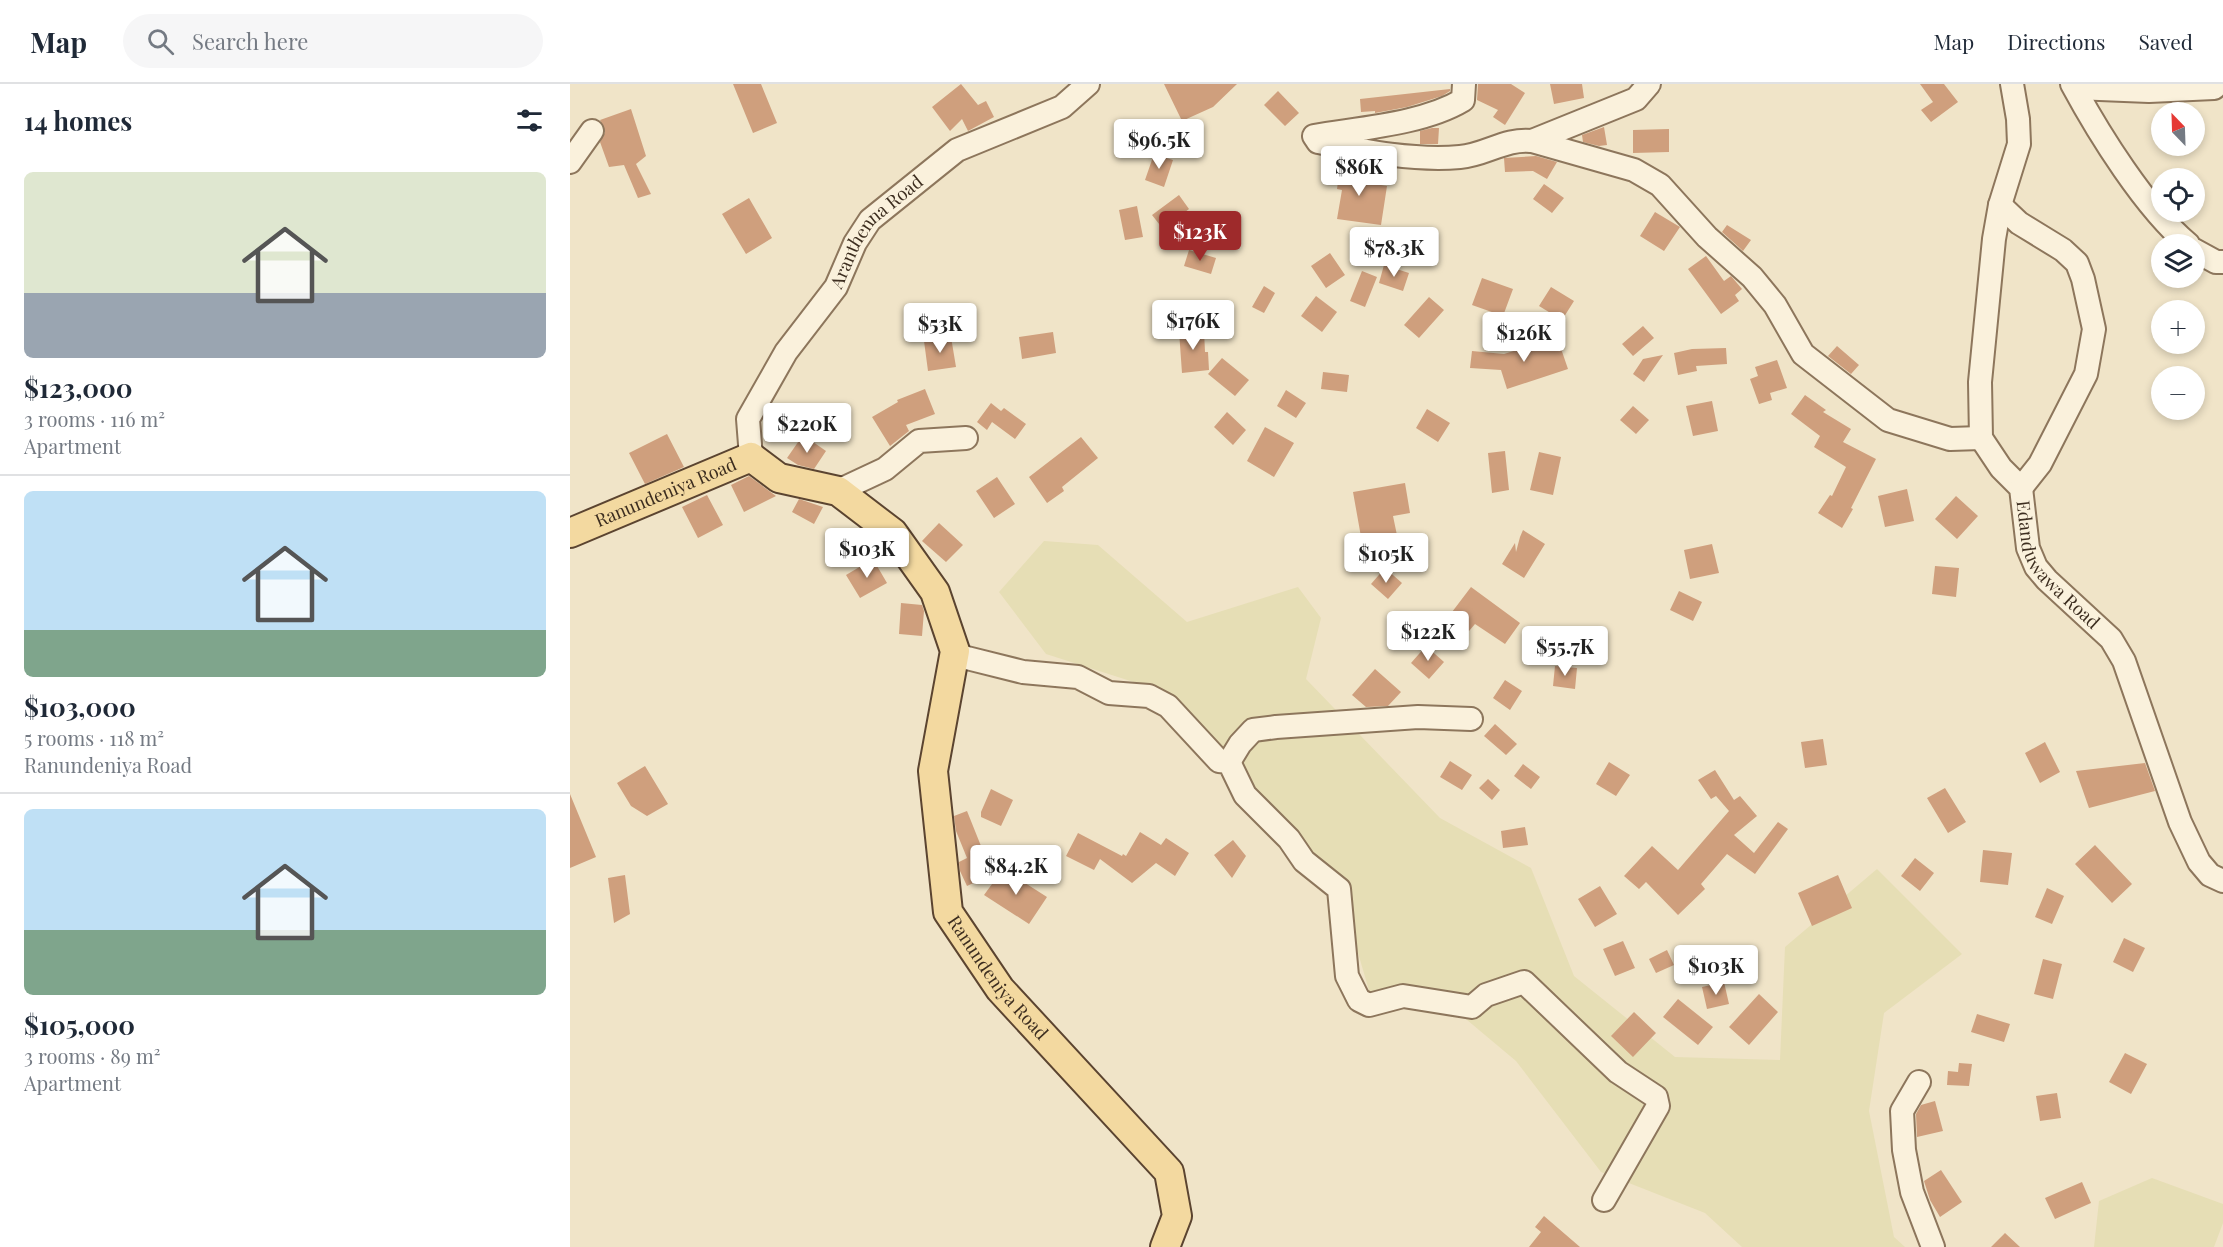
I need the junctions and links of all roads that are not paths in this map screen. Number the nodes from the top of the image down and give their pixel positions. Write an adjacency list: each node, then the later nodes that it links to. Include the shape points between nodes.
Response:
1 (1069, 84): 8 (street)
2 (1088, 84): 8 (street, Aranthenna Road)
3 (1464, 84): 10 (street, via 1463,100 1446,111 1314,136 1318,142 1369,153 1427,157 1463,157 1519,139)
4 (1649, 84): 10 (street, via 1636,99)
5 (2012, 84): 12 (street, via 2019,144)
6 (2218, 84): 7 (street, via 2149,91)
7 (2074, 86): 13 (street, via 2126,172)
8 (1062, 107): 18 (street, Aranthenna Road, via 957,150 870,220 855,243 836,288 786,352 748,419)
9 (592, 131): 11 (street)
10 (1532, 141): 17 (street, via 1634,170 1660,184 1707,237 1752,277 1775,305 1803,354 1888,420 1950,439)
11 (570, 162)
12 (2000, 205): 17 (street, via 1980,382); 19 (street, via 2077,264 2094,329 2086,374 2040,464)
13 (2179, 234)
14 (2205, 256): 15 (street)
15 (2223, 262)
16 (966, 438): 20 (street, via 919,441 885,469)
17 (1981, 438): 19 (street, Edanduwawa Road)
18 (751, 457): 20 (main road, Ranundeniya Road, via 779,478); 21 (main road, Ranundeniya Road)
19 (2021, 488): 25 (street, Edanduwawa Road, via 2028,548 2036,567 2111,639 2124,661 2180,822 2199,862 2210,875)
20 (838, 491): 22 (main road, Ranundeniya Road, via 893,533 935,592)
21 (570, 533)
22 (955, 651): 24 (street, via 963,657 1023,672 1078,677 1109,693 1149,696 1168,706 1219,761); 28 (main road, Ranundeniya Road, via 933,771 948,912 1000,989 1169,1172 1177,1216)
23 (1472, 719): 24 (street, via 1418,717 1253,730)
24 (1229, 762): 27 (street, via 1245,795 1289,839 1304,861 1339,889 1347,976 1359,1000 1369,1005 1403,996 1472,1007 1486,995 1524,982 1618,1072 1656,1096 1658,1106)
25 (2223, 881)
26 (1919, 1082): 29 (street, via 1902,1111 1904,1150 1912,1192)
27 (1604, 1200)
28 (1165, 1247)
29 (1933, 1247)

